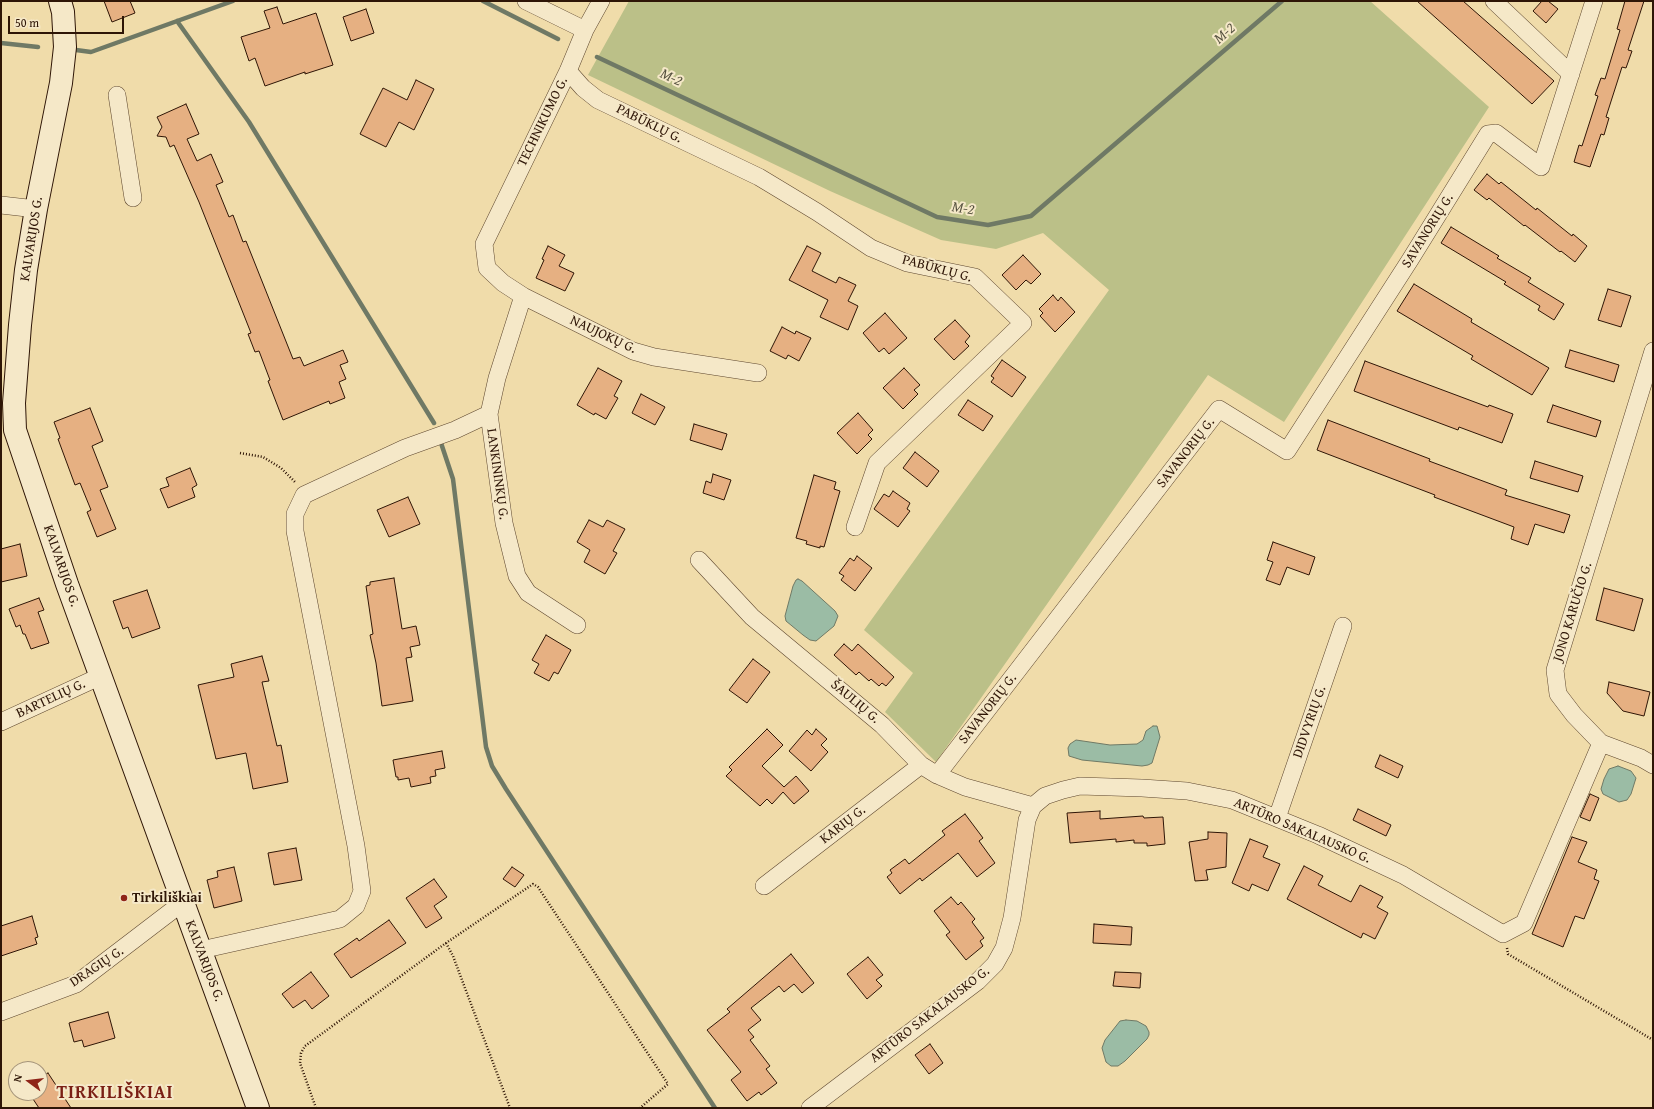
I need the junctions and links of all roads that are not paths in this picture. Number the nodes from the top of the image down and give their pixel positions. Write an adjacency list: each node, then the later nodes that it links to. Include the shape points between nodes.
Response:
1 (60, 1): 12 (main road, KALVARIJOS G., via 65,46 62,83)
2 (526, 1): 6 (street)
3 (601, 1): 6 (street, TECHNIKUMO G.)
4 (1494, 1): 8 (street)
5 (1594, 1): 8 (street)
6 (585, 30): 7 (street, TECHNIKUMO G.)
7 (568, 71): 13 (street, TECHNIKUMO G.); 18 (street, PABŪKLŲ G., via 598,100 760,177 871,248 907,263 975,277 1023,323 877,463)
8 (1571, 74): 27 (street, SAVANORIŲ G., via 1541,167 1496,133 1488,134 1287,451 1219,409)
9 (117, 95): 10 (street)
10 (133, 198)
11 (1, 205): 12 (street)
12 (36, 209): 22 (main road, KALVARIJOS G., via 20,325 14,403 15,430)
13 (484, 244): 14 (street, NAUJOKŲ G., via 487,268 503,283)
14 (523, 296): 16 (street, NAUJOKŲ G., via 633,351 654,357); 17 (street, LANKININKŲ G., via 497,378)
15 (1653, 351): 24 (street, JONO KARUČIO G., via 1555,670 1558,694)
16 (758, 373)
17 (489, 414): 20 (street, LANKININKŲ G., via 504,524 517,576 528,592); 32 (street, via 455,430 405,448 304,495 295,514 295,531 356,846 362,891 356,906 340,919)
18 (855, 528)
19 (700, 560): 25 (street, ŠAULIŲ G., via 752,617 882,726)
20 (577, 626)
21 (1343, 626): 29 (street, DIDVYRIŲ G.)
22 (101, 676): 23 (street, BARTELIŲ G.); 31 (main road, KALVARIJOS G.)
23 (1, 722)
24 (1601, 743): 26 (street, via 1641,758); 29 (street, ARTŪRO SAKALAUSKO G., via 1524,923 1503,934 1403,875)
25 (921, 765): 27 (street, ŠAULIŲ G.); 30 (street, KARIŲ G.)
26 (1653, 766)
27 (937, 775): 28 (street, ŠAULIŲ G., via 965,787)
28 (1033, 806): 29 (street, ARTŪRO SAKALAUSKO G., via 1045,796 1080,786 1142,788 1210,795 1232,800); 35 (street, ARTŪRO SAKALAUSKO G., via 1027,820 1010,926 1004,948 995,964 978,981)
29 (1277, 818)
30 (764, 886)
31 (182, 904): 32 (main road, KALVARIJOS G.); 33 (street, DRAGIŲ G., via 76,984)
32 (201, 950): 34 (main road, KALVARIJOS G.)
33 (1, 1012)
34 (258, 1108)
35 (810, 1108)

